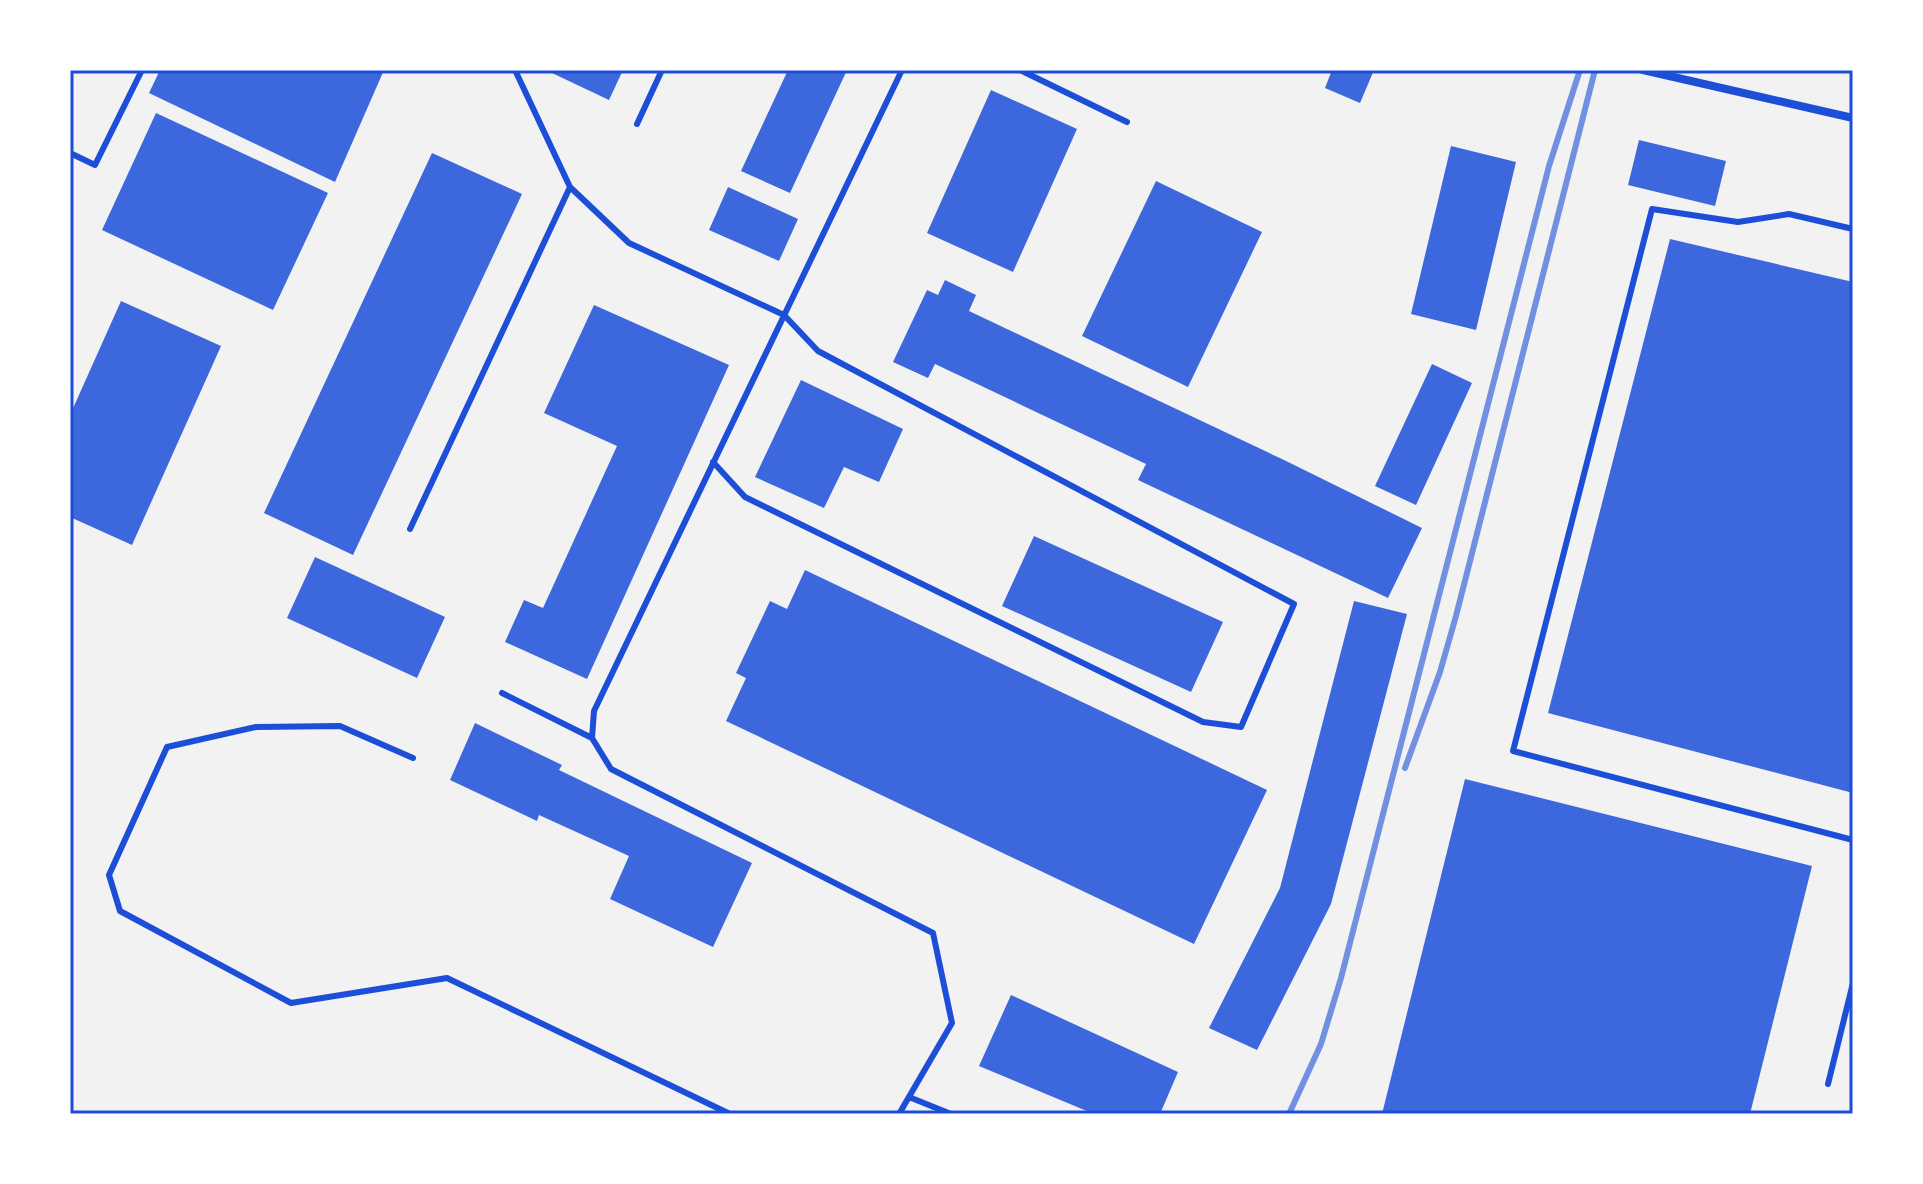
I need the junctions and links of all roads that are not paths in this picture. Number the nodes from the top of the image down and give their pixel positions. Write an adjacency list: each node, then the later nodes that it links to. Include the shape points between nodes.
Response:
1 (142, 70): 10 (lane, via 95,165)
2 (515, 70): 11 (lane)
3 (662, 70): 9 (lane)
4 (902, 70): 13 (lane)
5 (1020, 70): 8 (lane)
6 (1643, 70): 7 (street)
7 (1853, 118)
8 (1127, 122)
9 (637, 124)
10 (70, 153)
11 (570, 187): 13 (lane, via 629,243); 15 (lane)
12 (1853, 229): 19 (lane, via 1789,214 1738,222 1652,209 1513,751)
13 (784, 315): 14 (lane); 14 (lane, via 818,351 1294,604 1241,727 1203,722 745,497)
14 (713, 462): 17 (lane, via 594,711)
15 (410, 529)
16 (502, 693): 17 (lane)
17 (592, 738): 22 (lane, via 611,769 933,933 952,1023)
18 (413, 758): 23 (lane, via 340,726 256,727 167,747 109,875 120,911 291,1003 447,978)
19 (1853, 840)
20 (1853, 983): 21 (lane)
21 (1828, 1084)
22 (909, 1097): 24 (lane); 25 (lane)
23 (730, 1114)
24 (899, 1114)
25 (951, 1114)

